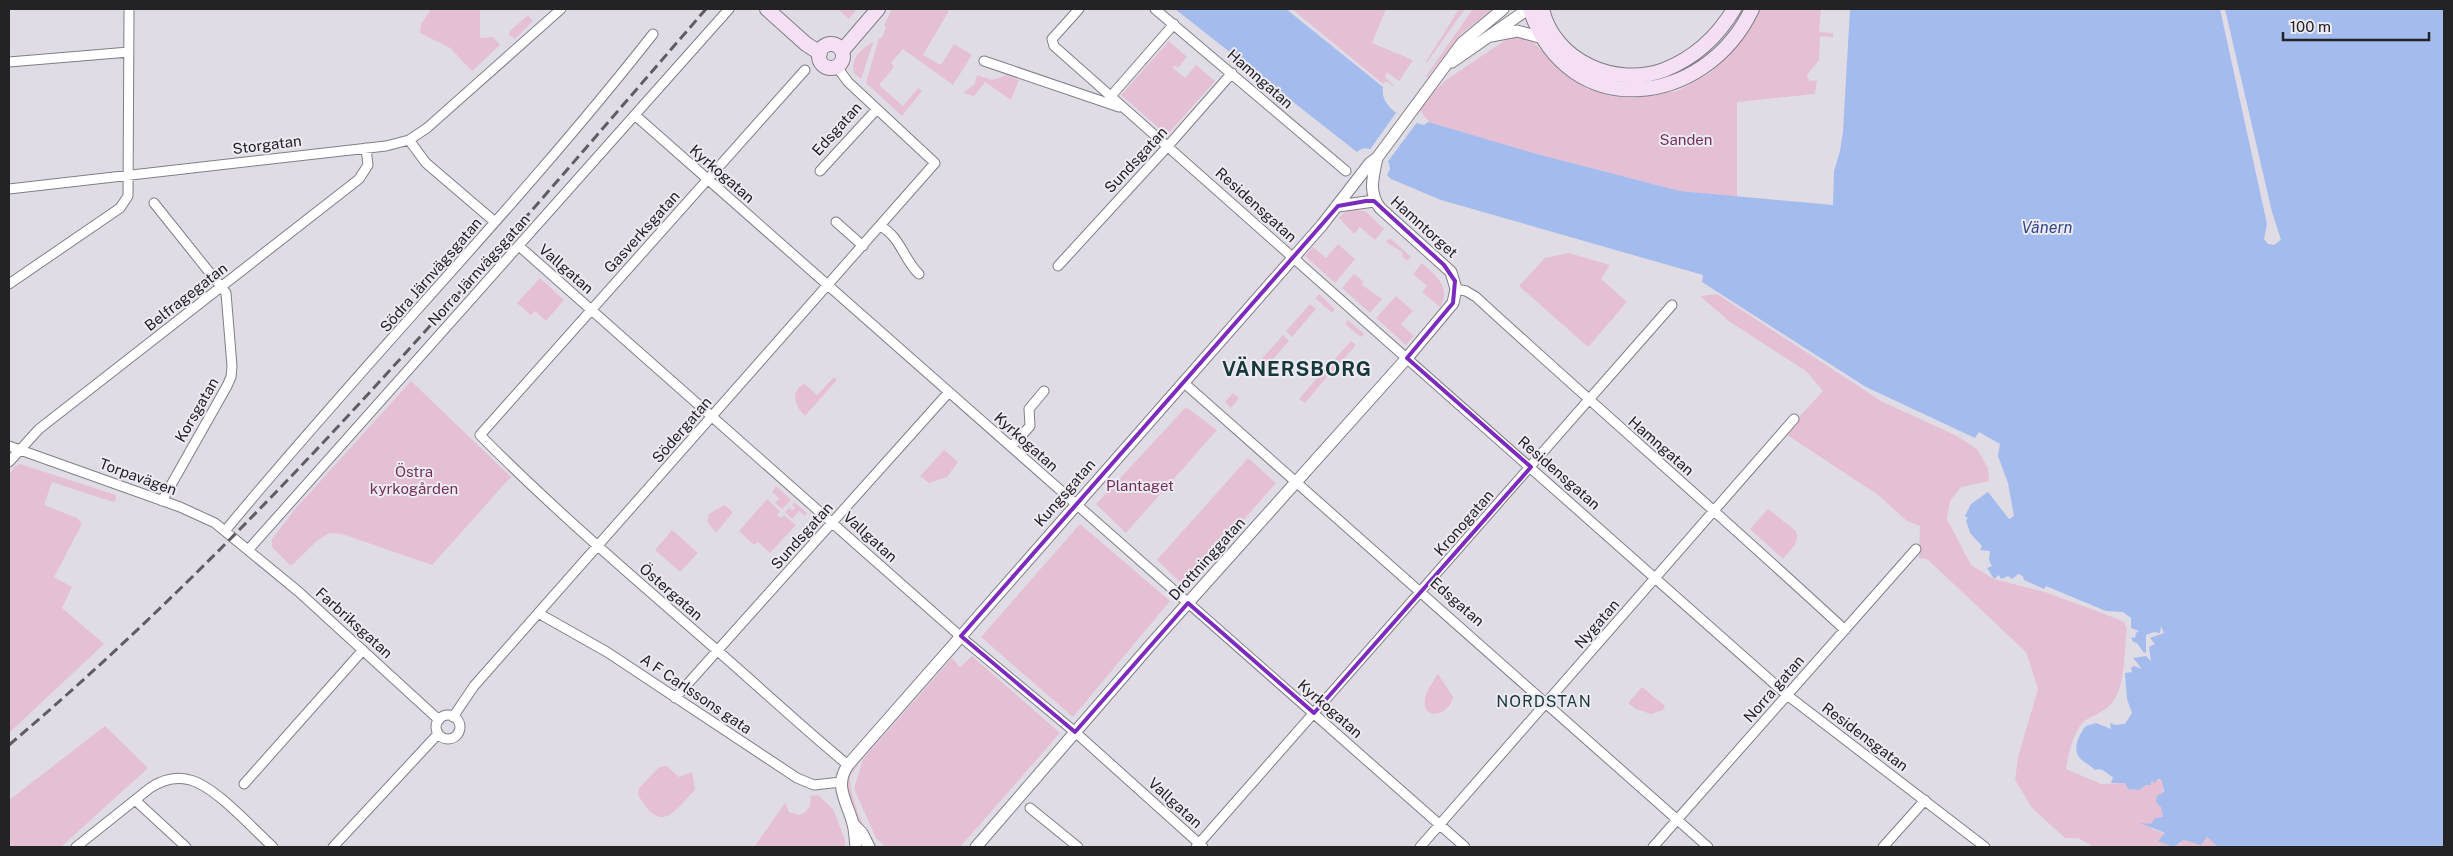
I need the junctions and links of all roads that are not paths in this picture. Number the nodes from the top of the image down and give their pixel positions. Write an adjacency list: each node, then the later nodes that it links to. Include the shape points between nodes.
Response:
1 (129, 9): 17 (street)
2 (560, 9): 29 (street, via 427,128)
3 (729, 9): 28 (street, Norra Järnvägsgatan)
4 (767, 9): 18 (main road)
5 (878, 9): 16 (main road)
6 (1079, 9): 25 (street, Residensgatan, via 1052,39 1054,46)
7 (1155, 9): 12 (street, Hamngatan)
8 (1501, 9): 22 (street, via 1462,43)
9 (1734, 9): 11 (main road, via 1717,33 1692,55 1662,70 1632,75 1603,71 1575,58 1558,42)
10 (1752, 9): 15 (main road, via 1734,38 1716,57 1684,78 1653,89 1620,90 1590,81 1558,60)
11 (1535, 10): 14 (street); 15 (main road)
12 (1174, 24): 24 (street, Hamngatan); 25 (street)
13 (653, 34): 42 (street, Södra Järnvägsgatan)
14 (1487, 37): 15 (street, via 1517,31); 22 (street)
15 (1543, 38)
16 (842, 51): 18 (main road, via 830,45); 21 (main road, via 842,60)
17 (129, 52): 20 (street); 36 (street)
18 (820, 53): 21 (main road, via 824,65)
19 (984, 61): 26 (street, Residensgatan)
20 (9, 62)
21 (837, 66): 27 (street, Edsgatan, via 848,82)
22 (1445, 67): 32 (street, Kungsgatan)
23 (804, 70): 37 (street, Gasverksgatan)
24 (1232, 72): 30 (street, Sundsgatan); 34 (street, Hamngatan)
25 (1111, 96): 26 (street, Residensgatan)
26 (1124, 108): 30 (street, Residensgatan)
27 (877, 109): 33 (street, Edsgatan); 35 (street, Edsgatan)
28 (636, 116): 37 (street, Kyrkogatan); 45 (street, Norra Järnvägsgatan)
29 (408, 140): 31 (street, Storgatan); 42 (street, via 426,163)
30 (1168, 146): 47 (street, Residensgatan); 48 (street, Sundsgatan)
31 (366, 148): 36 (street, Storgatan); 51 (street, Belfragegatan, via 368,166 359,179)
32 (1377, 158): 39 (street, Hamntorget, via 1372,179); 41 (street, Kungsgatan)
33 (935, 163): 44 (street, Södergatan)
34 (1346, 170)
35 (820, 171)
36 (129, 175): 38 (street, Storgatan); 50 (street, via 128,196 120,208)
37 (707, 180): 52 (street, Kyrkogatan); 55 (street, Gasverksgatan)
38 (9, 189)
39 (1374, 201): 41 (street); 53 (street, Hamntorget, via 1451,272)
40 (154, 203): 51 (street, Korsgatan)
41 (1338, 206): 47 (street, Kungsgatan)
42 (495, 222): 74 (street, Södra Järnvägsgatan)
43 (836, 222): 46 (street)
44 (880, 226): 46 (street, Södergatan); 49 (street, via 895,237 903,248 904,256)
45 (519, 246): 55 (street, Vallgatan); 76 (street, Norra Järnvägsgatan)
46 (863, 246): 52 (street, Södergatan)
47 (1293, 258): 56 (street, Residensgatan); 57 (street, Kungsgatan)
48 (1058, 266)
49 (919, 274)
50 (9, 284)
51 (222, 286): 66 (street, Belfragegatan, via 39,429); 70 (street, Korsgatan, via 229,313 231,377)
52 (828, 286): 59 (street, Kyrkogatan); 61 (street, Södergatan)
53 (1456, 289): 56 (street, Drottninggatan, via 1455,298 1446,313); 60 (street, Hamngatan, via 1476,297)
54 (1672, 306): 60 (street, Kronogatan)
55 (592, 310): 61 (street, Vallgatan); 63 (street, Gasverksgatan)
56 (1407, 358): 68 (street, Residensgatan); 69 (street, Drottninggatan)
57 (1183, 382): 69 (street, Edsgatan); 71 (street, Kungsgatan)
58 (1044, 391): 65 (street, via 1029,409 1030,426)
59 (949, 392): 65 (street, Kyrkogatan); 73 (street, Sundsgatan)
60 (1589, 401): 68 (street, Kronogatan); 72 (street, Hamngatan)
61 (712, 416): 73 (street, Vallgatan); 75 (street, Södergatan)
62 (1794, 419): 72 (street, Nygatan)
63 (480, 436): 75 (street, Östergatan)
64 (9, 446): 66 (street, Torpavägen)
65 (1011, 447): 71 (street, Kyrkogatan)
66 (19, 449): 67 (street, Belfragegatan); 70 (street, Torpavägen)
67 (9, 462)
68 (1531, 467): 78 (street, Residensgatan); 79 (street, Kronogatan)
69 (1296, 481): 79 (street, Edsgatan); 80 (street, Drottninggatan)
70 (162, 501): 74 (street, Torpavägen, via 206,519)
71 (1075, 504): 80 (street, Kyrkogatan); 83 (street, Kungsgatan)
72 (1715, 510): 78 (street, Nygatan); 82 (street, Hamngatan)
73 (833, 522): 83 (street, Vallgatan); 85 (street, Sundsgatan)
74 (225, 531): 76 (street, Torpavägen)
75 (599, 545): 81 (street, Södergatan); 85 (street, Östergatan)
76 (249, 549): 84 (street, Farbriksgatan)
77 (1916, 549): 82 (street, Norra gatan)
78 (1656, 577): 86 (street, Residensgatan); 88 (street, Nygatan)
79 (1421, 592): 88 (street, Edsgatan); 89 (street, Kronogatan)
80 (1188, 602): 89 (street, Kyrkogatan); 92 (street, Drottninggatan)
81 (538, 613): 87 (street, A F Carlssons gata, via 607,652); 90 (street, Södergatan, via 474,686)
82 (1844, 630): 86 (street, Norra gatan)
83 (961, 636): 92 (street, Vallgatan); 94 (street, Kungsgatan)
84 (363, 650): 91 (street, Farbriksgatan); 96 (street)
85 (718, 651): 87 (street, Sundsgatan); 94 (street, Östergatan)
86 (1787, 695): 98 (street, Residensgatan); 100 (street, Norra gatan)
87 (675, 698): 95 (street, A F Carlssons gata, via 797,778 814,785)
88 (1546, 703): 100 (street, Edsgatan); 102 (street, Nygatan)
89 (1314, 713): 102 (street, Kyrkogatan); 103 (street, Kronogatan)
90 (453, 717): 91 (street); 93 (street, via 459,726 456,735 447,739)
91 (439, 720): 93 (street)
92 (1075, 732): 103 (street, Vallgatan); 110 (street, Drottninggatan)
93 (438, 734): 107 (street)
94 (848, 765): 95 (street, Kungsgatan)
95 (841, 782): 101 (street)
96 (244, 784)
97 (135, 800): 104 (street); 105 (street); 106 (street, via 160,782 190,779 209,789)
98 (1925, 800): 116 (street); 117 (street, Residensgatan)
99 (1030, 808): 111 (street)
100 (1678, 820): 114 (street, Norra gatan); 115 (street, Edsgatan)
101 (853, 824): 108 (street); 109 (street)
102 (1440, 824): 112 (street, Nygatan); 113 (street, Kyrkogatan)
103 (1200, 846)
104 (76, 847)
105 (186, 847)
106 (274, 847)
107 (333, 847)
108 (856, 847)
109 (869, 847)
110 (976, 847)
111 (1078, 847)
112 (1420, 847)
113 (1466, 847)
114 (1653, 847)
115 (1708, 847)
116 (1883, 847)
117 (1985, 847)

